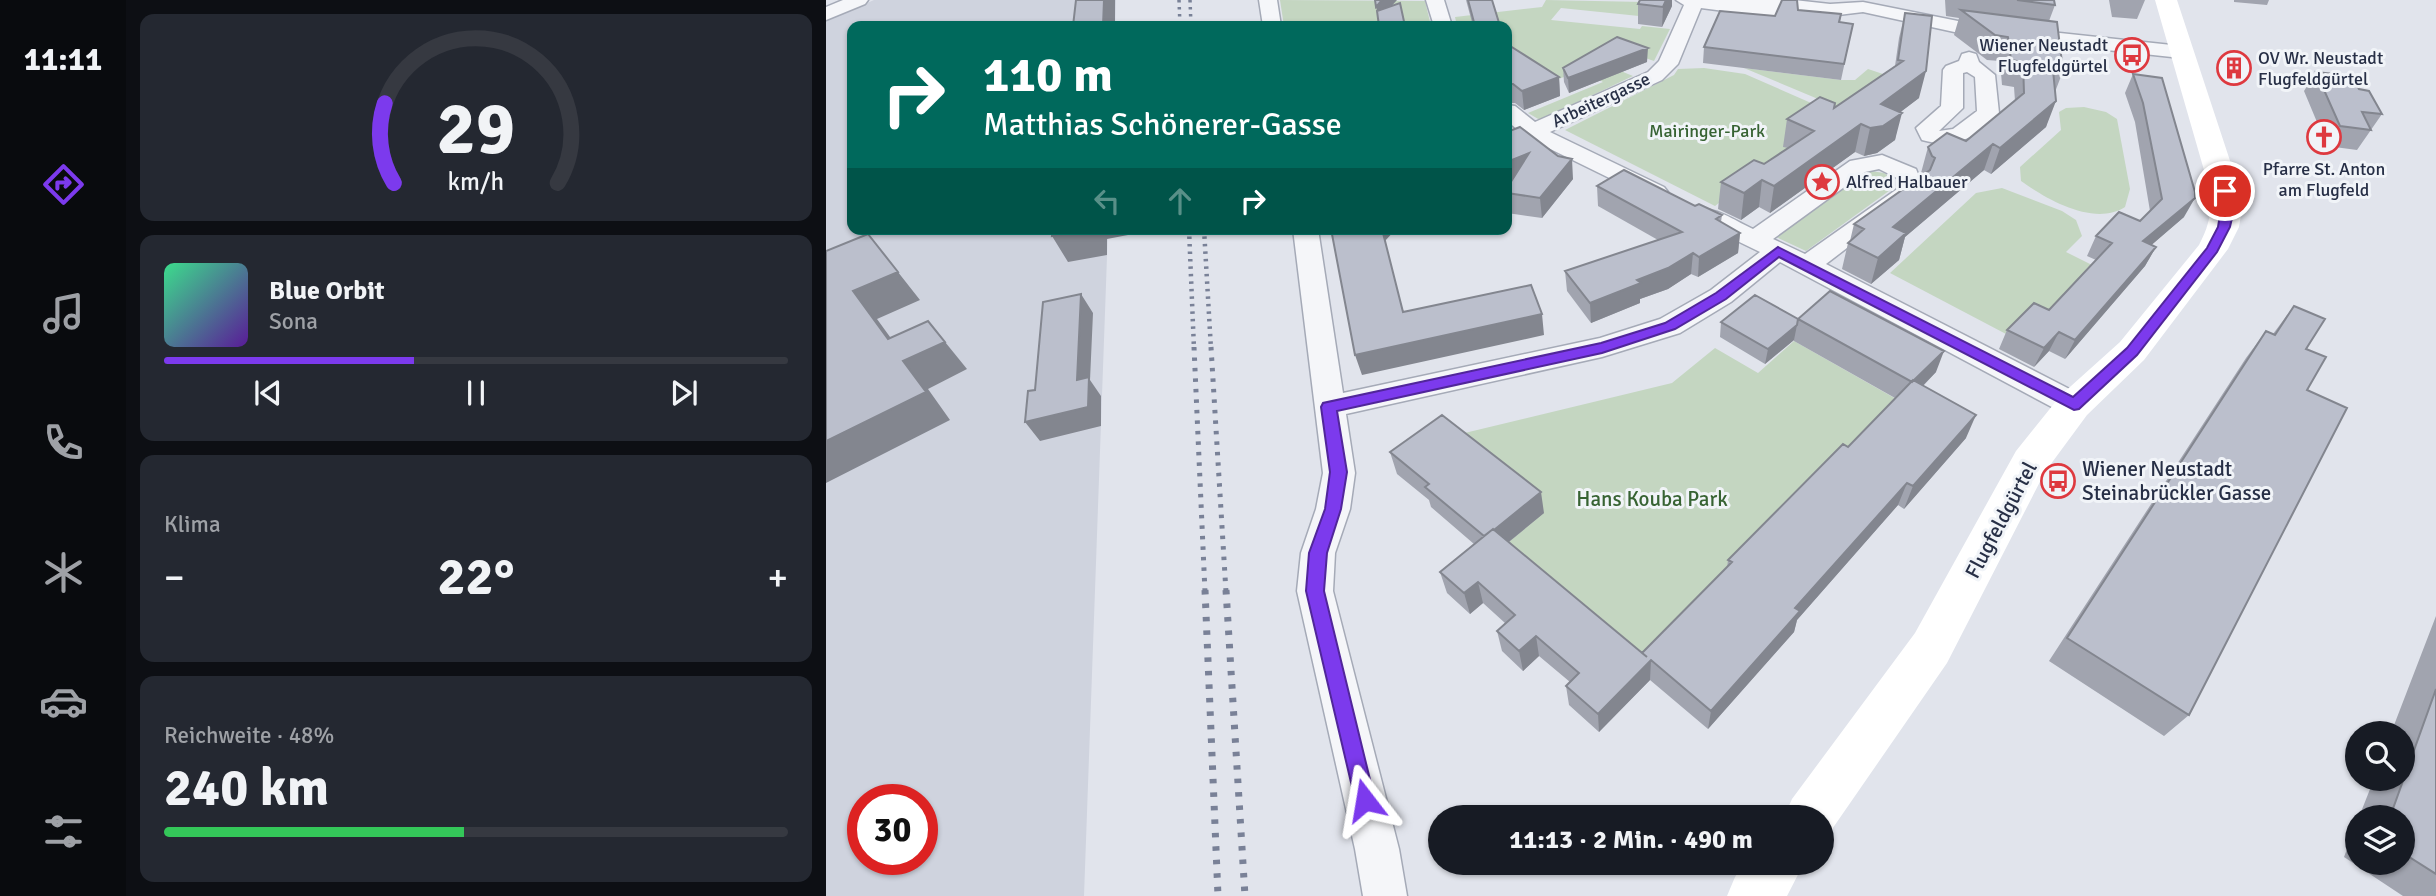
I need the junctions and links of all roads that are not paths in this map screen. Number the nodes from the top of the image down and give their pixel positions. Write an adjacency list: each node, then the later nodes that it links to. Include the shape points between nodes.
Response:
1 (859, 0): 9 (street)
2 (1268, 0): 11 (street)
3 (1435, 0): 12 (street)
4 (1750, 0): 8 (street, via 1830,10)
5 (1885, 0): 10 (street)
6 (2166, 0): 13 (street, Flugfeldgürtel)
7 (1690, 1): 10 (street); 15 (street, Arbeitergasse, via 1668,64 1655,76)
8 (1865, 4): 10 (street, via 1861,13 1869,20)
9 (826, 15)
10 (1893, 19): 13 (street, via 1968,49)
11 (1271, 21)
12 (1441, 21)
13 (2181, 52): 20 (street, Flugfeldgürtel, via 2225,191 2224,227 2132,351)
14 (1512, 115): 15 (street)
15 (1534, 132): 16 (street, Arbeitergasse); 18 (street)
16 (1512, 141)
17 (1306, 235): 21 (street)
18 (1766, 246): 19 (street); 19 (street, via 1858,166 1882,162 1908,174 1912,189); 21 (street, via 1721,296 1670,326 1602,348)
19 (1807, 265): 20 (street)
20 (2074, 405): 22 (street, Flugfeldgürtel, via 2030,462 1931,648)
21 (1329, 407): 23 (street, via 1339,472 1318,553 1315,591)
22 (1819, 805)
23 (1377, 849): 25 (street); 26 (street)
24 (1769, 875): 27 (street)
25 (1385, 896)
26 (1405, 896)
27 (1754, 896)

